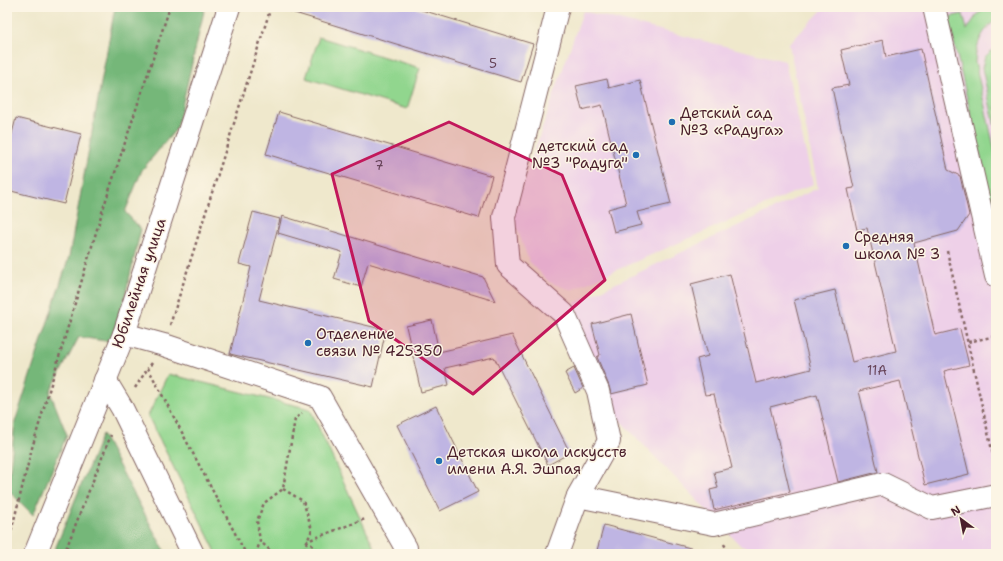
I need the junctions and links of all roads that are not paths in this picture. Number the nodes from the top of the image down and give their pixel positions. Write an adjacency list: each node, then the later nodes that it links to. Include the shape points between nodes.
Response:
1 (229, 7): 5 (street, Юбилейная улица)
2 (558, 7): 8 (street, via 504,217 508,265 564,314 598,391 609,440)
3 (934, 7): 4 (street)
4 (996, 276)
5 (124, 334): 6 (street, Юбилейная улица); 11 (street, via 320,397 406,548)
6 (105, 380): 9 (street, Юбилейная улица); 10 (street, via 122,408)
7 (996, 495): 8 (street, via 932,508 884,484 714,524)
8 (578, 496): 12 (street)
9 (35, 554)
10 (193, 554)
11 (404, 554)
12 (557, 554)

